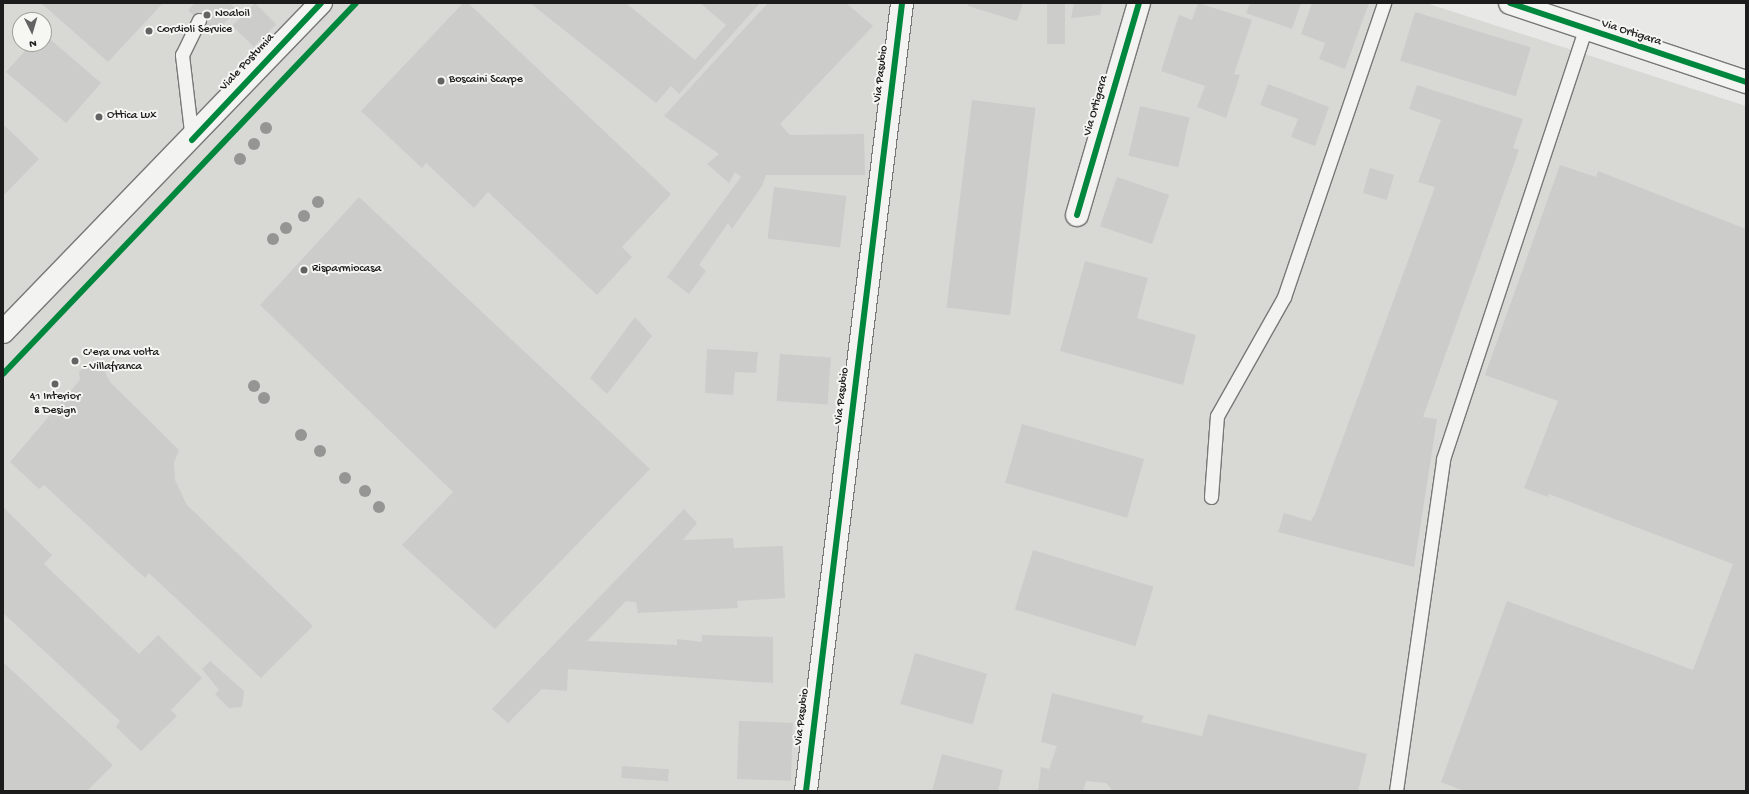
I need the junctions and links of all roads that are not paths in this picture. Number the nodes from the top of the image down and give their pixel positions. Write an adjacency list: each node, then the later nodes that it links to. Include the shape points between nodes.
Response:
1 (321, 3): 9 (street, Viale Postumia)
2 (902, 3): 13 (street, Via Pasubio)
3 (1138, 3): 10 (street, Via Ortigara)
4 (1384, 3): 12 (lane, via 1284,296 1217,416)
5 (1510, 3): 7 (street, Via Ortigara)
6 (199, 20): 9 (lane, via 182,56)
7 (1586, 30): 8 (street, Via Ortigara); 14 (lane, via 1443,459)
8 (1746, 82)
9 (192, 140): 11 (street, Viale Postumia)
10 (1078, 215)
11 (3, 332)
12 (1210, 498)
13 (806, 791)
14 (1396, 791)

